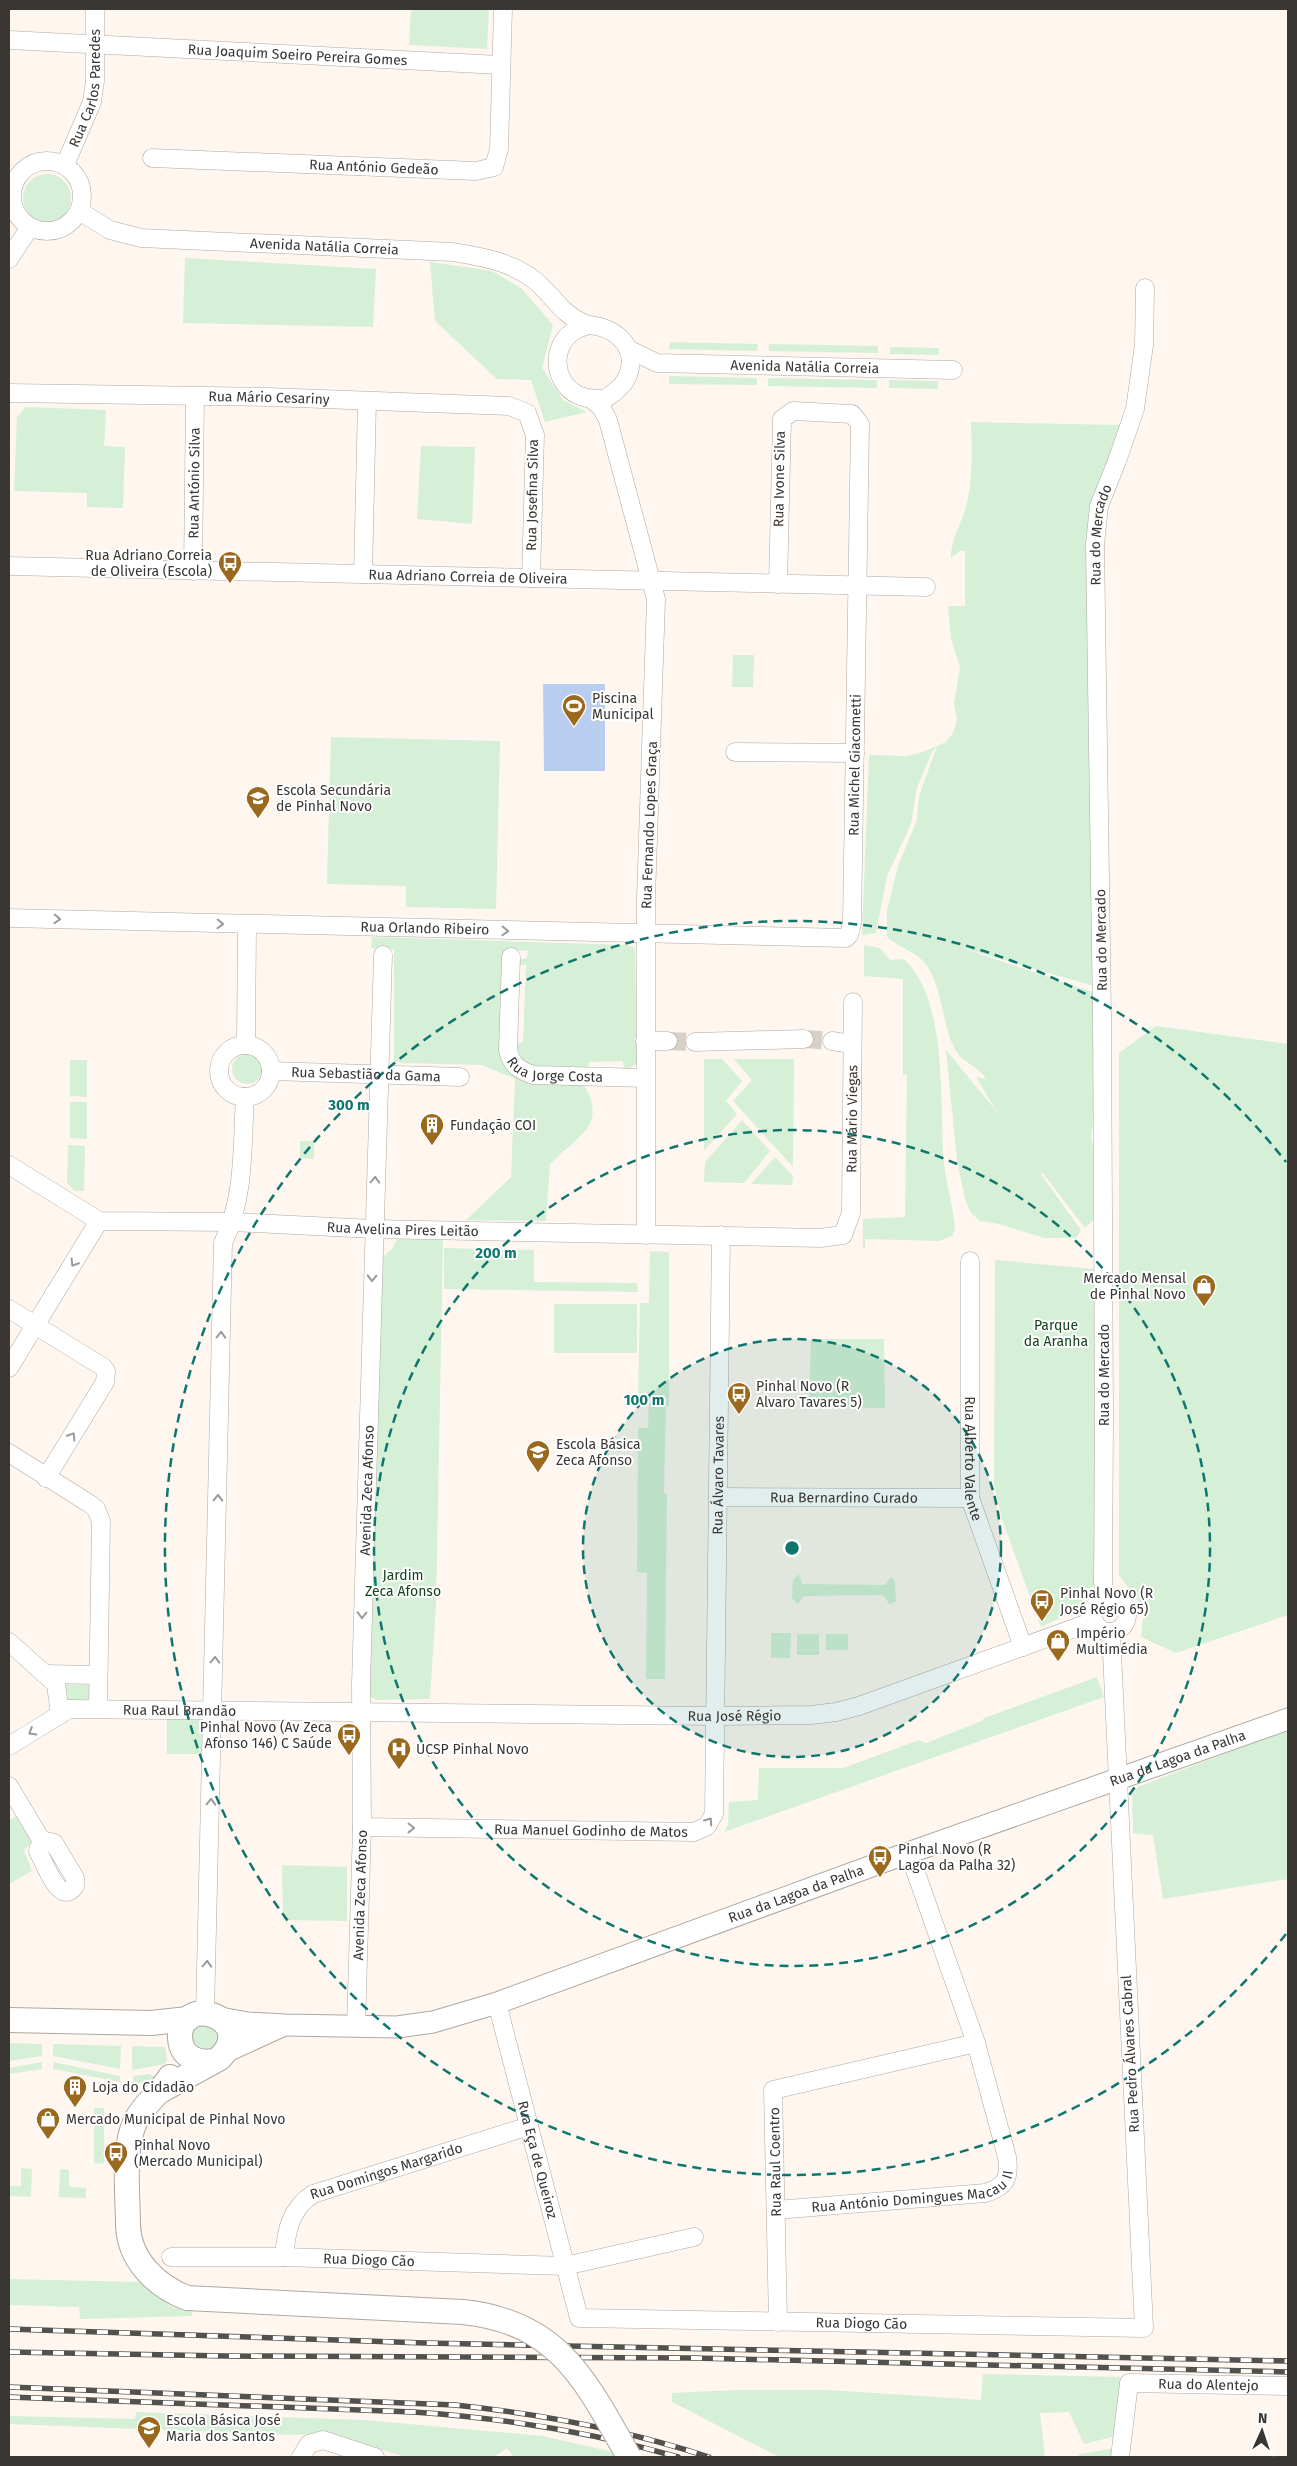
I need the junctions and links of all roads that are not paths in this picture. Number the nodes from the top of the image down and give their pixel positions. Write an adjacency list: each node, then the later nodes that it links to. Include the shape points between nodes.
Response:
1 (95, 9): 4 (street, Rua Carlos Paredes)
2 (502, 9): 5 (street)
3 (9, 40): 4 (street, Rua Joaquim Soeiro Pereira Gomes)
4 (94, 44): 5 (street, Rua Joaquim Soeiro Pereira Gomes); 7 (street, Rua Carlos Paredes, via 92,102)
5 (500, 65): 6 (street, Rua António Gedeão, via 498,149 494,167 476,171)
6 (152, 158)
7 (65, 165): 8 (street, via 56,161 35,162); 9 (street, via 73,172 82,190)
8 (11, 181): 10 (street, via 15,212)
9 (79, 211): 10 (street, via 58,229 41,231); 13 (street, Avenida Natália Correia, via 110,230 142,238 454,252 500,260 533,279)
10 (30, 227): 11 (street)
11 (12, 253)
12 (1146, 288): 70 (street, Rua do Mercado, via 1144,345 1135,409 1118,461 1098,506 1095,544 1102,1016 1102,1583)
13 (558, 307): 14 (street, Avenida Natália Correia, via 572,319); 15 (street, Avenida Natália Correia, via 565,324)
14 (588, 326): 15 (street, via 574,330); 16 (street, via 613,330)
15 (565, 339): 22 (street, via 559,349 558,372 568,388)
16 (628, 349): 17 (street, Avenida Natália Correia); 19 (street, via 630,362)
17 (657, 362): 18 (street, Avenida Natália Correia); 19 (street, Avenida Natália Correia, via 640,369)
18 (953, 370)
19 (621, 386): 22 (street, via 605,399); 25 (street)
20 (9, 393): 21 (street, Rua Mário Cesariny)
21 (195, 396): 23 (street, Rua Mário Cesariny); 27 (street, Rua António Silva)
22 (591, 398): 25 (street, Rua Fernando Lopes Graça)
23 (367, 401): 24 (street, Rua Mário Cesariny, via 510,406); 28 (street)
24 (528, 413): 29 (street, Rua Josefina Silva, via 534,435)
25 (608, 420): 30 (street, Rua Fernando Lopes Graça)
26 (9, 566): 27 (street, Rua Adriano Correia de Oliveira)
27 (194, 571): 28 (street, Rua Adriano Correia de Oliveira)
28 (363, 574): 29 (street, Rua Adriano Correia de Oliveira)
29 (531, 578): 30 (street, Rua Adriano Correia de Oliveira)
30 (652, 581): 31 (street, Rua Adriano Correia de Oliveira); 38 (street, Rua Fernando Lopes Graça, via 656,598)
31 (778, 584): 32 (street, Rua Adriano Correia de Oliveira); 32 (street, Rua Ivone Silva, via 780,423 793,411 852,414 860,424)
32 (858, 584): 33 (street, Rua Adriano Correia de Oliveira); 35 (street, Rua Michel Giacometti)
33 (926, 587)
34 (735, 752): 35 (street)
35 (855, 753): 39 (street, Rua Michel Giacometti, via 852,923 849,935)
36 (9, 918): 37 (street, Rua Orlando Ribeiro, one-way to 37)
37 (247, 925): 38 (street, Rua Orlando Ribeiro, one-way to 38); 49 (street)
38 (646, 934): 39 (street, Rua Orlando Ribeiro); 44 (street, Rua Fernando Lopes Graça)
39 (840, 939)
40 (383, 955): 51 (street, Avenida Zeca Afonso)
41 (511, 957): 53 (street, Rua Jorge Costa, via 508,1050 518,1069 534,1075)
42 (854, 1002): 48 (street, Rua Mário Viegas)
43 (804, 1040): 47 (street)
44 (645, 1041): 45 (street); 53 (street, Rua Fernando Lopes Graça)
45 (668, 1041)
46 (832, 1041): 48 (street)
47 (695, 1042)
48 (852, 1044): 60 (street, Rua Mário Viegas, via 851,1213)
49 (246, 1045): 50 (street, via 259,1048 266,1054); 54 (street, via 229,1050 219,1071 225,1087)
50 (271, 1072): 51 (street, Rua Sebastião da Gama); 54 (street, via 262,1091)
51 (379, 1075): 52 (street, Rua Sebastião da Gama); 58 (street, Avenida Zeca Afonso, one-way to 51)
52 (460, 1077)
53 (645, 1078): 59 (street, Rua Fernando Lopes Graça)
54 (244, 1097): 57 (street, via 238,1200)
55 (9, 1165): 56 (street)
56 (99, 1222): 57 (street, Rua Avelina Pires Leitão); 64 (street, one-way to 64)
57 (233, 1222): 58 (street, Rua Avelina Pires Leitão); 78 (street, one-way to 57, via 223,1243)
58 (374, 1229): 59 (street, Rua Avelina Pires Leitão); 79 (street, Avenida Zeca Afonso, one-way to 79)
59 (646, 1235): 61 (street, Rua Avelina Pires Leitão)
60 (843, 1235): 61 (street, Rua Avelina Pires Leitão, via 820,1238)
61 (720, 1236): 68 (street, Rua Álvaro Tavares)
62 (970, 1261): 69 (street, Rua Alberto Valente)
63 (9, 1309): 64 (street)
64 (35, 1325): 65 (street); 67 (street, one-way to 64, via 107,1376 103,1366)
65 (9, 1368)
66 (9, 1453): 67 (street)
67 (46, 1478): 76 (street, via 90,1504 101,1521)
68 (718, 1497): 69 (street, Rua Bernardino Curado); 81 (street, Rua Álvaro Tavares)
69 (970, 1498): 74 (street, Rua Alberto Valente)
70 (1106, 1599): 71 (street, via 1096,1604); 72 (street, via 1117,1600 1126,1613 1124,1623)
71 (1094, 1621): 72 (street, via 1100,1629); 74 (street, Rua José Régio)
72 (1111, 1632): 84 (street)
73 (9, 1642): 75 (street)
74 (1023, 1647): 81 (street, Rua José Régio, via 836,1712)
75 (44, 1674): 76 (street); 80 (street, via 56,1684)
76 (98, 1676): 77 (street)
77 (98, 1708): 78 (street, Rua Raul Brandão); 80 (street, Rua Raul Brandão, via 69,1709)
78 (214, 1709): 79 (street, Rua Raul Brandão); 93 (street, one-way to 78)
79 (361, 1711): 81 (street, Rua José Régio); 86 (street, Avenida Zeca Afonso)
80 (60, 1715): 83 (street, Rua Raul Brandão, one-way to 83)
81 (715, 1716): 86 (street, Rua Manuel Godinho de Matos, one-way to 81, via 694,1832 707,1826 714,1814)
82 (1288, 1719): 84 (street, Rua da Lagoa da Palha)
83 (9, 1746)
84 (1117, 1780): 88 (street, Rua da Lagoa da Palha); 105 (street, Rua Pedro Álvares Cabral)
85 (9, 1786): 87 (street)
86 (362, 1827): 92 (street, Avenida Zeca Afonso)
87 (43, 1842)
88 (909, 1853): 89 (street, Rua da Lagoa da Palha); 94 (street, Rua António Domingues Macau II)
89 (498, 2003): 92 (street, Rua da Lagoa da Palha, via 433,2022 397,2027); 97 (street, Rua Eça de Queiroz)
90 (9, 2020): 93 (main road, via 151,2023)
91 (285, 2025): 92 (street, Rua da Lagoa da Palha); 93 (street, Rua da Lagoa da Palha, via 248,2023); 95 (street)
92 (356, 2026)
93 (196, 2028): 95 (main road, via 198,2061); 95 (main road, via 229,2030 230,2037); 96 (main road)
94 (976, 2043): 98 (street, Rua Raul Coentro, via 773,2090); 98 (street, Rua António Domingues Macau II, via 1009,2170 998,2190 985,2194)
95 (219, 2056): 96 (main road)
96 (162, 2090): 109 (main road, bridge, via 142,2111 130,2137 128,2225 130,2243 143,2266 163,2286 187,2298 463,2312 490,2316 520,2326 539,2336 584,2379)
97 (529, 2126): 101 (street, Rua Domingos Margarido, via 313,2194 303,2200 292,2216 285,2238); 102 (street, Rua Eça de Queiroz)
98 (776, 2210): 104 (street, Rua Raul Coentro)
99 (694, 2237): 102 (street, Rua Diogo Cão)
100 (171, 2257): 101 (street, Rua Diogo Cão)
101 (284, 2258): 102 (street, Rua Diogo Cão)
102 (565, 2266): 103 (street, Rua Eça de Queiroz)
103 (579, 2318): 104 (street, Rua Diogo Cão)
104 (778, 2322): 105 (street, Rua Diogo Cão)
105 (1144, 2328)
106 (1288, 2386): 110 (street, Rua do Alentejo, via 1128,2383)
107 (301, 2457): 108 (street, via 309,2444 323,2440)
108 (375, 2457)
109 (629, 2457)
110 (1120, 2457)

